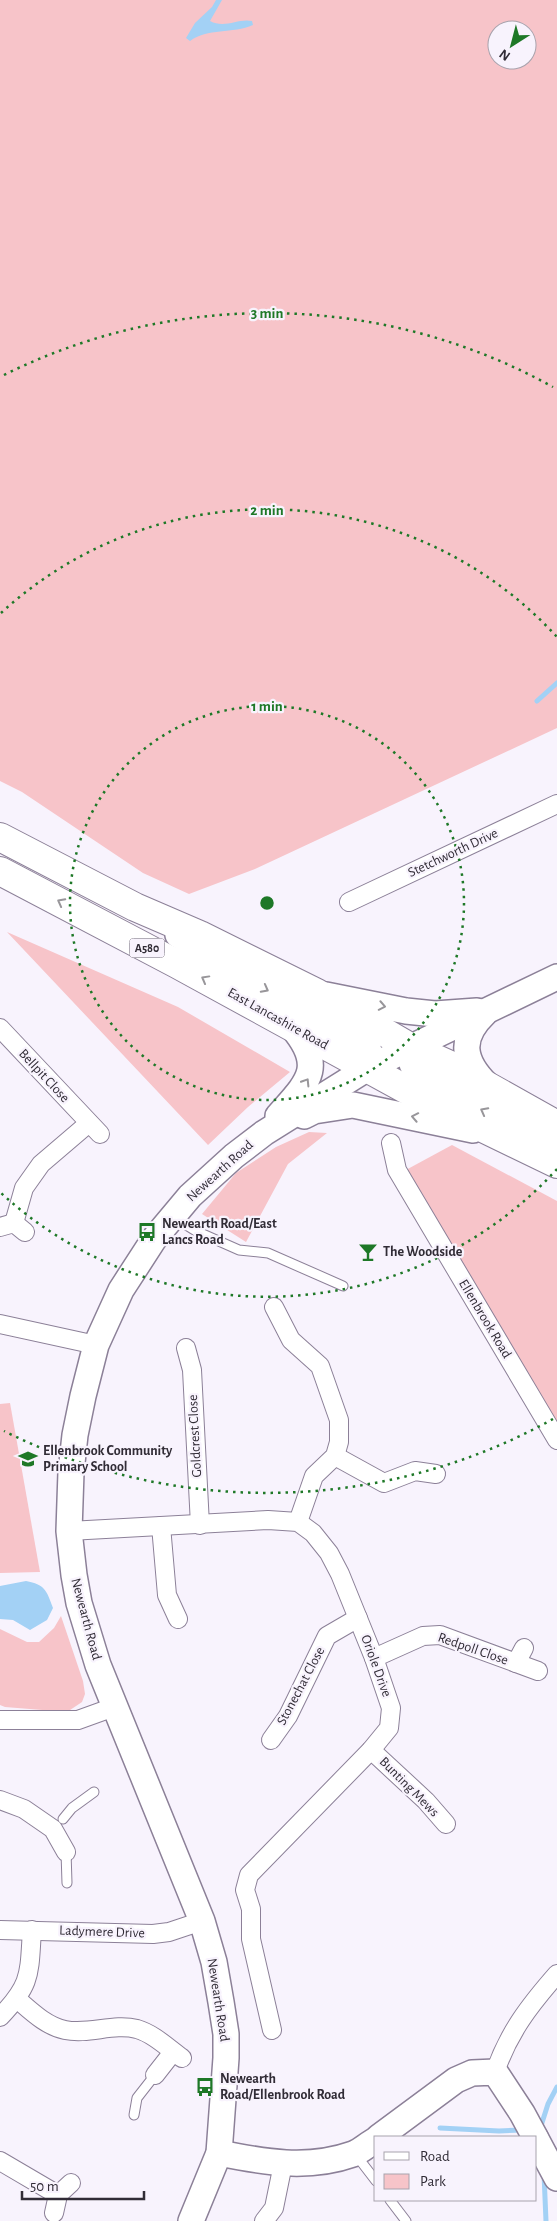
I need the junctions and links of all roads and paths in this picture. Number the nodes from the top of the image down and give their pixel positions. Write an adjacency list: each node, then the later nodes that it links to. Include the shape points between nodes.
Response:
1 (557, 804): 4 (street, Stetchworth Drive)
2 (0, 837): 5 (highway, A580)
3 (0, 871): 10 (highway, East Lancashire Road / A580, one-way to 3)
4 (349, 902)
5 (135, 907): 7 (highway, A580); 12 (main road, one-way to 12, via 255,983 361,1041 369,1048)
6 (557, 977): 8 (main road)
7 (317, 993): 8 (main road, one-way to 8, via 425,1013); 11 (highway, A580)
8 (487, 1011): 11 (main road); 13 (main road, via 469,1031 467,1053 472,1069)
9 (0, 1028): 21 (street, Bellpit Close, via 94,1129 41,1164 24,1188)
10 (293, 1028): 12 (highway, East Lancashire Road / A580); 15 (main road, one-way to 10, via 312,1071 308,1048)
11 (410, 1047): 12 (main road, Newearth Road); 13 (highway, A580); 18 (main road, one-way to 11, via 429,1081 416,1071 410,1060)
12 (368, 1068): 15 (main road, Newearth Road); 16 (highway, East Lancashire Road / A580)
13 (487, 1085): 14 (highway, A580)
14 (557, 1125)
15 (264, 1133): 16 (main road, one-way to 15, via 353,1105 314,1111); 20 (main road, Newearth Road, via 219,1169)
16 (497, 1136): 19 (highway, East Lancashire Road / A580)
17 (391, 1143): 27 (street, Ellenbrook Road, via 397,1170)
18 (557, 1152)
19 (557, 1164)
20 (172, 1216): 22 (lane, via 196,1231 239,1250 268,1253); 25 (main road, Newearth Road, via 121,1290)
21 (13, 1227)
22 (343, 1286)
23 (274, 1307): 28 (street, via 291,1340 320,1366 339,1420)
24 (0, 1324): 25 (street)
25 (96, 1345): 33 (main road, Newearth Road, via 75,1435)
26 (186, 1348): 31 (street, Goldcrest Close, via 192,1370)
27 (557, 1440)
28 (334, 1456): 29 (street, via 384,1483 415,1471); 30 (street, via 314,1476)
29 (436, 1474)
30 (298, 1522): 31 (street, via 268,1520); 34 (street, Oriole Drive, via 313,1533 329,1554)
31 (200, 1524): 32 (street)
32 (161, 1526): 33 (street); 35 (street, via 166,1595)
33 (69, 1531): 40 (main road, Newearth Road, via 79,1604)
34 (358, 1618): 37 (street, Oriole Drive); 42 (street, Stonechat Close, via 327,1636 288,1716)
35 (178, 1619)
36 (524, 1648): 38 (street, Redpoll Close)
37 (374, 1658): 38 (street, Redpoll Close, via 431,1635 440,1635); 43 (street, Oriole Drive, via 391,1708 389,1728)
38 (516, 1663): 39 (street, Redpoll Close)
39 (538, 1671)
40 (114, 1707): 41 (street, via 78,1720); 50 (main road, Newearth Road)
41 (0, 1720)
42 (271, 1740)
43 (371, 1750): 47 (street, Bunting Mews); 56 (street, Oriole Drive, via 249,1875 245,1890 250,1909 251,1939)
44 (94, 1792): 46 (lane, via 72,1808)
45 (0, 1800): 46 (street)
46 (58, 1824): 48 (street)
47 (446, 1824)
48 (66, 1852): 49 (lane)
49 (67, 1883)
50 (202, 1922): 52 (street, Ladymere Drive, via 153,1934); 64 (main road, Newearth Road, via 214,1962 226,2034)
51 (0, 1930): 52 (street, Ladymere Drive)
52 (32, 1930): 54 (street, via 27,1980)
53 (557, 1974): 57 (street, via 520,2019 504,2047)
54 (17, 1999): 55 (street); 58 (street, via 38,2017 63,2030 127,2027 149,2034 178,2055)
55 (0, 2017)
56 (272, 2030)
57 (495, 2072): 60 (main road, via 472,2073 456,2080); 61 (main road)
58 (155, 2075): 59 (lane, via 137,2098)
59 (134, 2115)
60 (380, 2136)
61 (534, 2136)
62 (374, 2141): 65 (main road)
63 (537, 2142): 68 (main road)
64 (218, 2153): 67 (main road); 74 (main road, Newearth Road)
65 (354, 2153): 67 (main road, via 323,2162); 69 (lane)
66 (0, 2161): 71 (street)
67 (283, 2164): 75 (street, via 274,2208)
68 (554, 2172)
69 (374, 2178)
70 (71, 2183): 71 (street)
71 (58, 2196): 73 (street)
72 (391, 2201): 76 (lane)
73 (54, 2213)
74 (191, 2221)
75 (264, 2221)
76 (406, 2221)

